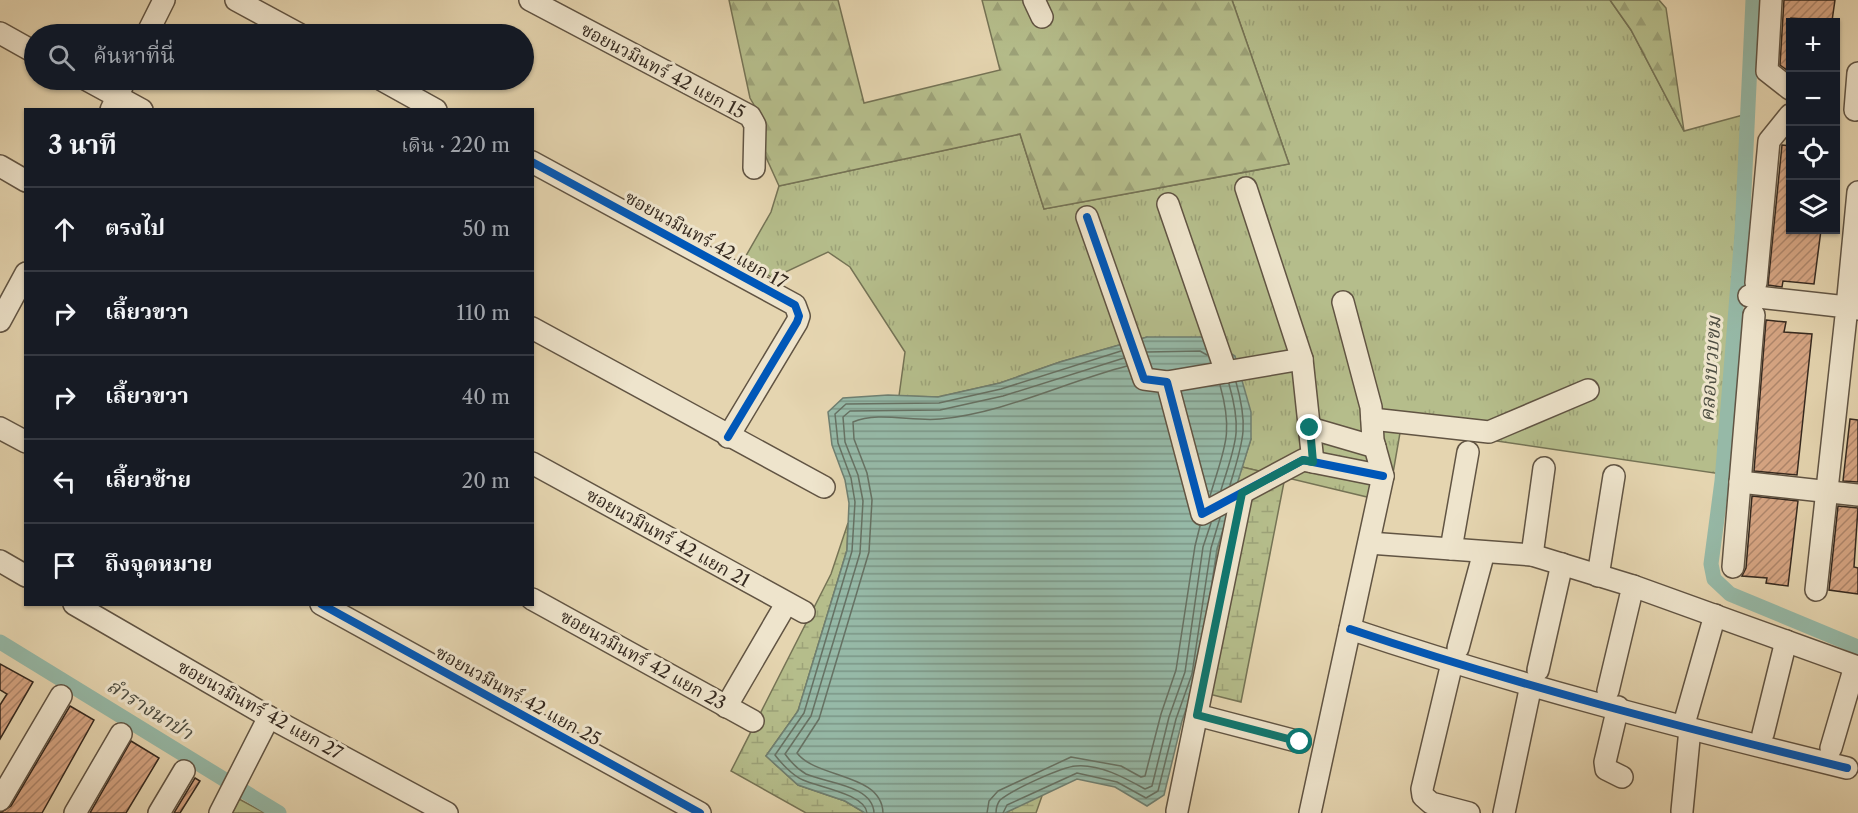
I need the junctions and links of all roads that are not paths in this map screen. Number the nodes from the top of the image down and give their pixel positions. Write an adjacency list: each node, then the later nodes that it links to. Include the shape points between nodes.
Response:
1 (164, 0): 5 (street)
2 (236, 0): 6 (street)
3 (530, 0): 19 (street, ซอยนวมินทร์ 42 แยก 15, via 750,116 755,125)
4 (1771, 0): 10 (street, via 1767,71)
5 (152, 24)
6 (280, 24)
7 (0, 33): 8 (street)
8 (24, 46)
9 (1858, 73): 15 (street)
10 (1786, 86)
11 (399, 90): 14 (street)
12 (118, 95): 13 (street)
13 (139, 108)
14 (432, 108)
15 (1850, 110)
16 (1786, 121): 26 (street, via 1769,141)
17 (534, 163): 38 (street, ซอยนวมินทร์ 42 แยก 17, via 795,305 797,322)
18 (0, 166): 20 (street)
19 (754, 168)
20 (24, 180)
21 (1246, 188): 31 (street)
22 (1858, 192): 28 (street)
23 (1168, 204): 32 (street)
24 (1087, 217): 33 (street, via 1144,379)
25 (24, 277): 29 (street)
26 (1753, 298): 28 (street); 47 (street)
27 (1343, 302): 35 (street)
28 (1852, 308): 49 (street)
29 (8, 311)
30 (534, 329): 38 (street)
31 (1302, 359): 32 (street); 36 (street)
32 (1226, 372): 33 (street)
33 (1167, 382): 50 (street, via 1202,514)
34 (1588, 390): 35 (street, via 1489,432)
35 (1372, 419): 40 (street)
36 (1310, 428): 40 (street); 42 (street)
37 (0, 429): 39 (street)
38 (728, 437): 48 (street)
39 (24, 441)
40 (1375, 447): 45 (street)
41 (1468, 452): 53 (street)
42 (1313, 462): 45 (street); 50 (street, via 1303,460)
43 (534, 464): 73 (street, ซอยนวมินทร์ 42 แยก 21, via 795,608)
44 (1544, 468): 55 (street)
45 (1383, 476): 52 (street)
46 (1614, 476): 60 (street)
47 (1740, 482): 49 (street); 58 (street)
48 (824, 487)
49 (1828, 492): 51 (street); 62 (street)
50 (1242, 493): 74 (street)
51 (1858, 495)
52 (1369, 543): 53 (street); 67 (street)
53 (1451, 549): 54 (street)
54 (1484, 552): 55 (street); 69 (street)
55 (1532, 555): 57 (street)
56 (0, 561): 59 (street)
57 (1562, 564): 60 (street); 70 (street)
58 (1733, 567)
59 (24, 575)
60 (1598, 576): 61 (street)
61 (1633, 586): 66 (street); 72 (street)
62 (1816, 590)
63 (534, 600): 73 (street, ซอยนวมินทร์ 42 แยก 23)
64 (77, 606): 75 (street, ซอยนวมินทร์ 42 แยก 27)
65 (325, 606): 93 (street, ซอยนวมินทร์ 42 แยก 25)
66 (1714, 615): 68 (street); 77 (street)
67 (1350, 629): 69 (street); 94 (street)
68 (1786, 641): 79 (street); 81 (street, via 1855,666)
69 (1455, 656): 70 (street); 89 (street, via 1422,789 1426,800)
70 (1535, 678): 72 (street); 95 (street)
71 (61, 696): 85 (street)
72 (1613, 699): 77 (street); 84 (street, via 1605,762 1606,769)
73 (726, 707): 76 (street, ซอยนวมินทร์ 42 แยก 23)
74 (1197, 715): 80 (street); 87 (street)
75 (269, 717): 86 (street); 92 (street, ซอยนวมินทร์ 42 แยก 27)
76 (753, 722)
77 (1688, 723): 82 (street); 88 (street)
78 (121, 734): 90 (street)
79 (1763, 734)
80 (1300, 742)
81 (1831, 748)
82 (1847, 768)
83 (184, 771): 91 (street)
84 (1622, 777)
85 (0, 800)
86 (221, 810)
87 (1178, 811)
88 (1683, 811)
89 (1460, 812)
90 (75, 813)
91 (159, 813)
92 (447, 813)
93 (700, 813)
94 (1310, 813)
95 (1504, 813)

